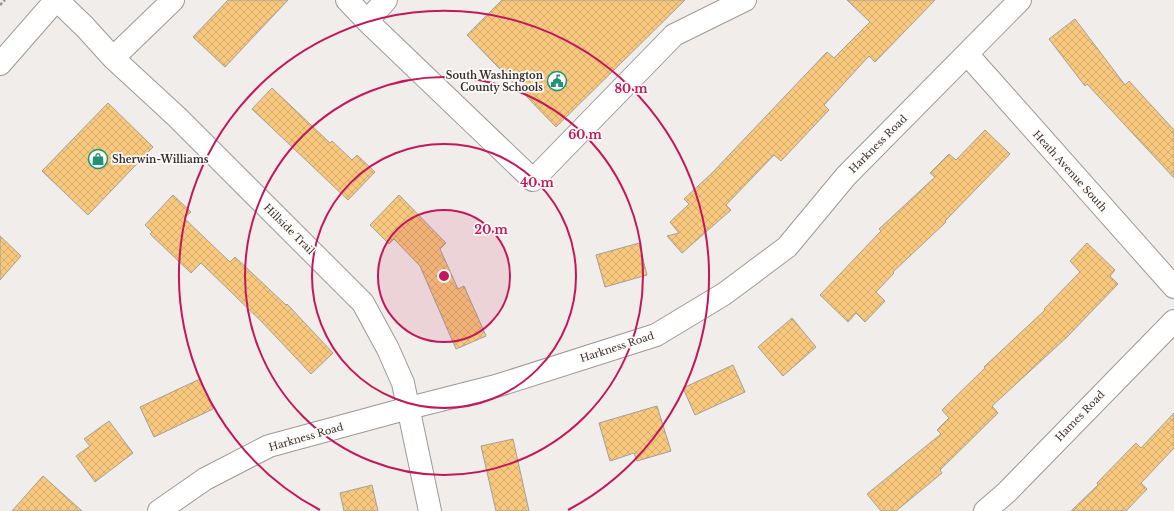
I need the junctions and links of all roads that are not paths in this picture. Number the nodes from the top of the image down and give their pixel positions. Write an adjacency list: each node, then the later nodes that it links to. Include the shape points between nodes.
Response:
1 (56, 0): 9 (street, Hillside Trail); 10 (street)
2 (173, 0): 9 (street)
3 (347, 0): 7 (street)
4 (386, 0): 7 (street)
5 (745, 0): 7 (street, via 674,35 533,180)
6 (1020, 0): 8 (street, Harkness Road)
7 (366, 21)
8 (966, 54): 11 (street, Heath Avenue South); 13 (street, Harkness Road, via 846,176 787,247 724,294 656,335 496,386)
9 (113, 58): 13 (street, Hillside Trail, via 177,117 363,303 403,383)
10 (0, 64)
11 (1174, 287)
12 (1174, 320): 16 (street, Hames Road, via 1007,492)
13 (409, 408): 14 (street, Harkness Road, via 269,446 205,479); 15 (street, Hillside Trail)
14 (159, 511)
15 (430, 511)
16 (985, 511)

